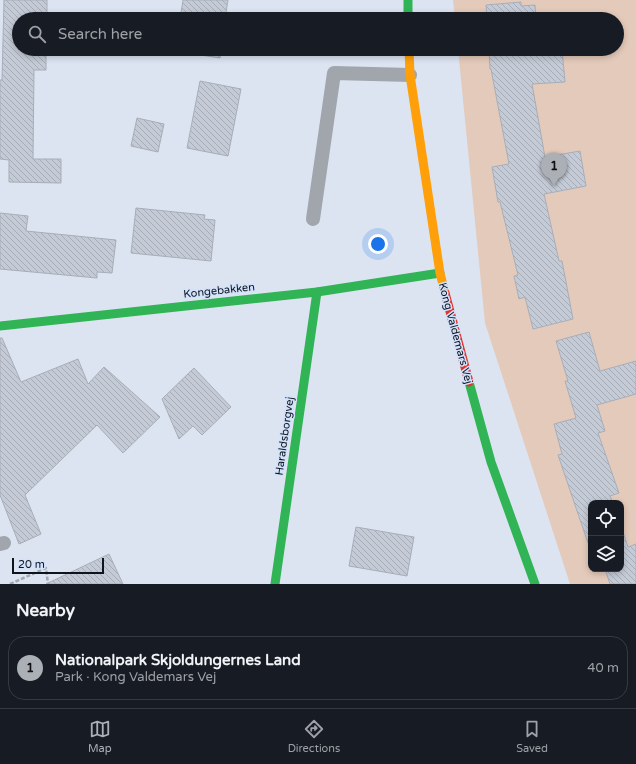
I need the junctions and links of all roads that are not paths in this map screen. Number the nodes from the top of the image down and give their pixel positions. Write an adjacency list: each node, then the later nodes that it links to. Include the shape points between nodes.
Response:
1 (408, 0): 2 (street)
2 (408, 12)
3 (409, 56): 4 (street, Kong Valdemars Vej)
4 (410, 75): 5 (lane, via 334,73); 6 (street, Kong Valdemars Vej)
5 (313, 219)
6 (440, 273): 7 (street, Kongebakken); 10 (street, Kong Valdemars Vej, via 490,462)
7 (317, 292): 8 (street, Kongebakken); 9 (street, Haraldsborgvej)
8 (0, 326)
9 (275, 584)
10 (535, 584)

